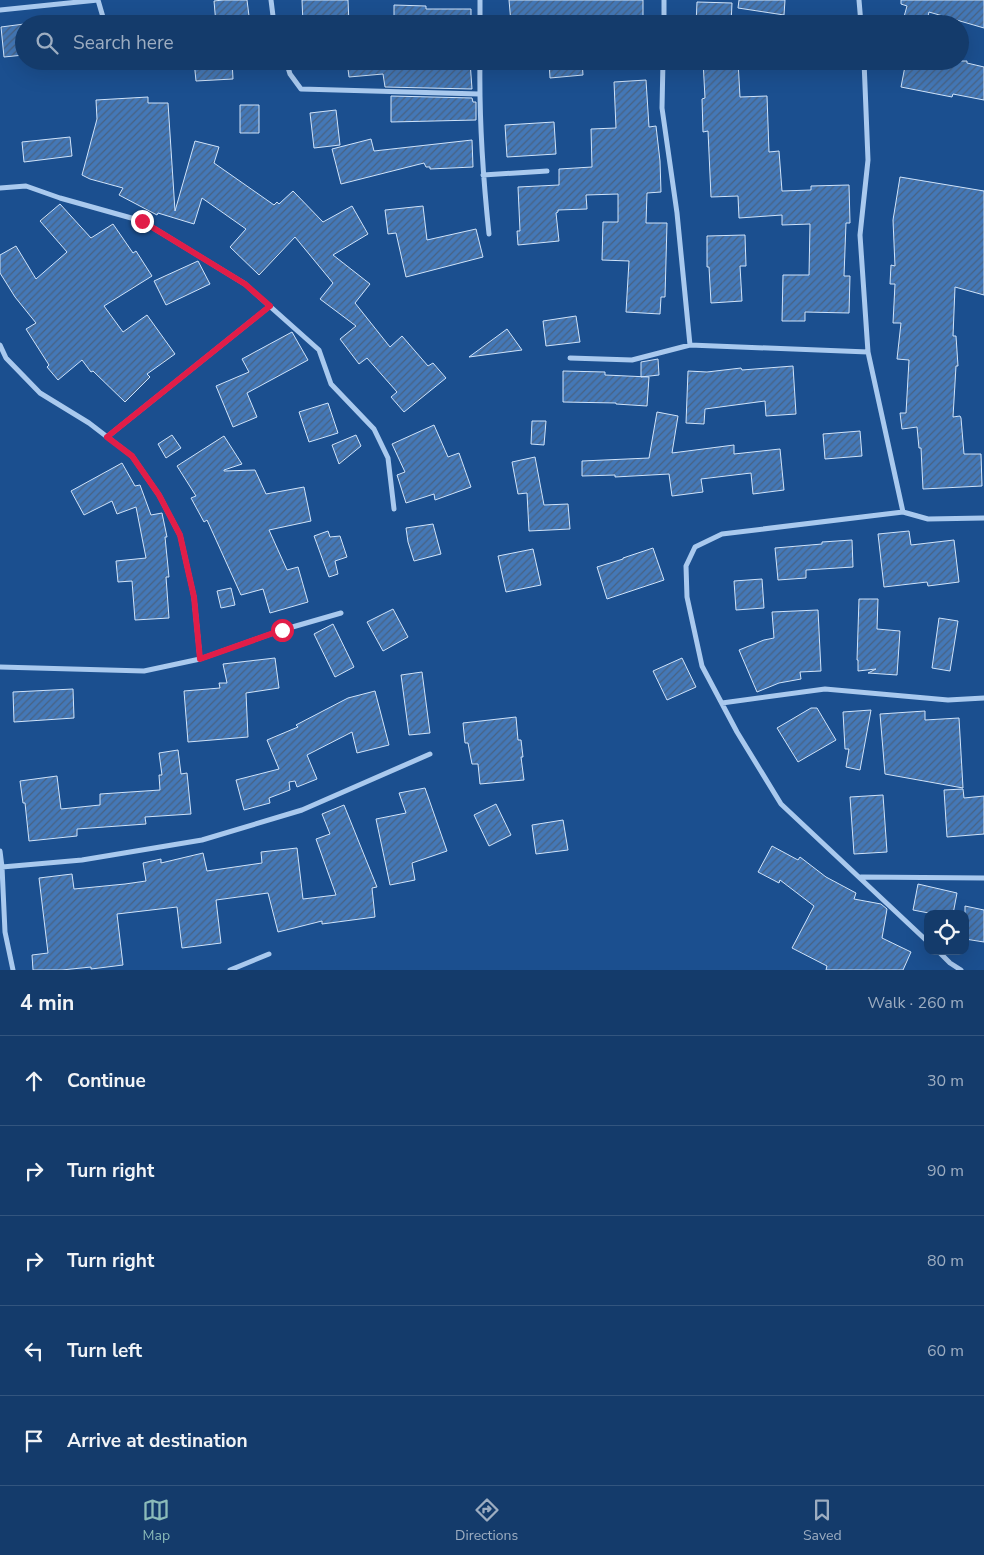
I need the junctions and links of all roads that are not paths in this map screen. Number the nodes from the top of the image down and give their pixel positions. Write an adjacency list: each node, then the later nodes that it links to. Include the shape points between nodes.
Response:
1 (98, 0): 6 (street); 7 (street)
2 (271, 0): 8 (street)
3 (480, 0): 9 (street)
4 (664, 0): 10 (street)
5 (859, 0): 11 (street)
6 (0, 10)
7 (102, 15)
8 (273, 15)
9 (480, 15)
10 (664, 15)
11 (860, 15)
12 (289, 70): 16 (street, via 301,88)
13 (480, 70): 16 (street)
14 (663, 70): 23 (street, via 662,108 678,213)
15 (864, 70): 24 (street, via 868,160 860,235)
16 (480, 94): 18 (street)
17 (547, 171): 18 (street)
18 (483, 175): 20 (street)
19 (0, 188): 21 (street, via 26,186 142,221 245,284)
20 (489, 234)
21 (270, 306): 26 (street); 27 (street, via 319,350 330,384 374,429 388,458)
22 (0, 345): 26 (street, via 6,358 40,393)
23 (690, 345): 24 (street); 25 (street, via 632,360)
24 (868, 352): 28 (street)
25 (570, 358)
26 (107, 437): 31 (street, via 132,456 159,495 180,535 194,597)
27 (394, 509)
28 (904, 512): 29 (street, via 928,519); 34 (street, via 722,534 695,547 686,566 687,596 702,666)
29 (984, 518)
30 (341, 613): 31 (street)
31 (200, 659): 32 (street, via 144,671)
32 (0, 667)
33 (984, 698): 34 (street, via 948,700 825,689)
34 (722, 703): 38 (street, via 781,804)
35 (430, 754): 37 (street, via 302,810 202,840 82,860)
36 (0, 851): 37 (street)
37 (2, 867): 43 (street, via 5,932)
38 (861, 877): 39 (street); 40 (street)
39 (984, 878)
40 (924, 938)
41 (269, 954): 44 (street)
42 (942, 955): 45 (street)
43 (13, 970)
44 (230, 970)
45 (961, 970)

